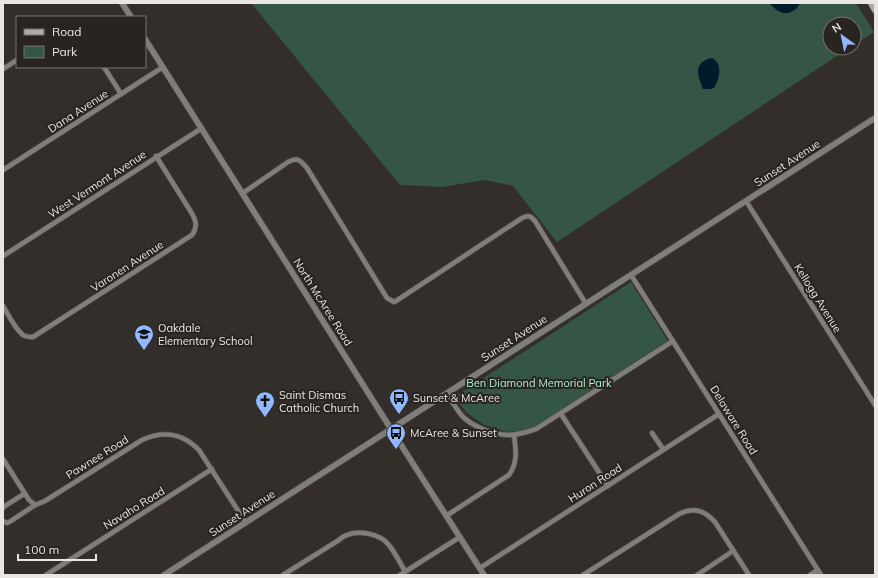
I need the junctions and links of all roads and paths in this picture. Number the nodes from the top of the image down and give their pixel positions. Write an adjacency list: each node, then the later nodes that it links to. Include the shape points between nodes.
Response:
1 (122, 3): 4 (street)
2 (871, 3): 3 (main road)
3 (875, 10)
4 (130, 16)
5 (146, 41): 7 (street, North McAree Road)
6 (16, 61): 9 (street)
7 (163, 67): 10 (street, Dana Avenue); 12 (street, North McAree Road)
8 (105, 68): 10 (street)
9 (3, 69)
10 (121, 94): 14 (street, Dana Avenue)
11 (875, 118): 16 (street, Sunset Avenue)
12 (202, 128): 13 (street, West Vermont Avenue); 15 (street, North McAree Road)
13 (156, 156): 17 (street, West Vermont Avenue); 20 (street, Varonen Avenue, via 192,212 196,225 192,235 33,337 22,335)
14 (3, 170)
15 (242, 192): 19 (street, via 293,159 298,159 314,180 387,298 394,302 522,218 532,217); 26 (street, North McAree Road)
16 (746, 201): 18 (street, Sunset Avenue); 23 (street, Kellogg Avenue)
17 (3, 256)
18 (631, 275): 19 (street, Sunset Avenue); 21 (street, Delaware Road)
19 (586, 304): 22 (street, Sunset Avenue)
20 (3, 306)
21 (673, 341): 24 (street); 25 (street, Delaware Road)
22 (447, 394): 26 (street, Sunset Avenue); 28 (street, via 455,408 472,424 482,429)
23 (875, 405)
24 (561, 414): 28 (street, via 536,429); 32 (street)
25 (719, 414): 29 (street, Huron Road); 42 (street, Delaware Road)
26 (391, 429): 36 (street, North McAree Road); 38 (street, Sunset Avenue)
27 (652, 433): 29 (street)
28 (514, 435): 36 (street, via 516,454 514,468 509,474)
29 (663, 449): 32 (street, Huron Road)
30 (3, 459): 33 (street)
31 (212, 469): 34 (street, Pawnee Road, via 199,450 183,437 172,434 152,435); 38 (street); 44 (street, Navaho Road)
32 (608, 486): 41 (street, Huron Road)
33 (24, 494): 34 (street); 35 (street)
34 (35, 505): 37 (street, Pawnee Road, via 11,522)
35 (3, 508)
36 (446, 516): 39 (street, North McAree Road)
37 (3, 520)
38 (246, 523): 45 (street, Sunset Avenue)
39 (460, 537): 41 (street, North McAree Road); 43 (street)
40 (733, 551): 49 (street, via 710,517 691,510 679,514); 50 (street); 51 (street)
41 (480, 568): 48 (street, North McAree Road)
42 (818, 570): 52 (street); 53 (street, Delaware Road)
43 (406, 571): 46 (street, via 388,544 373,536 355,533 347,535); 47 (street)
44 (46, 575)
45 (164, 575)
46 (283, 575)
47 (400, 575)
48 (484, 575)
49 (583, 575)
50 (696, 575)
51 (749, 575)
52 (810, 575)
53 (821, 575)

